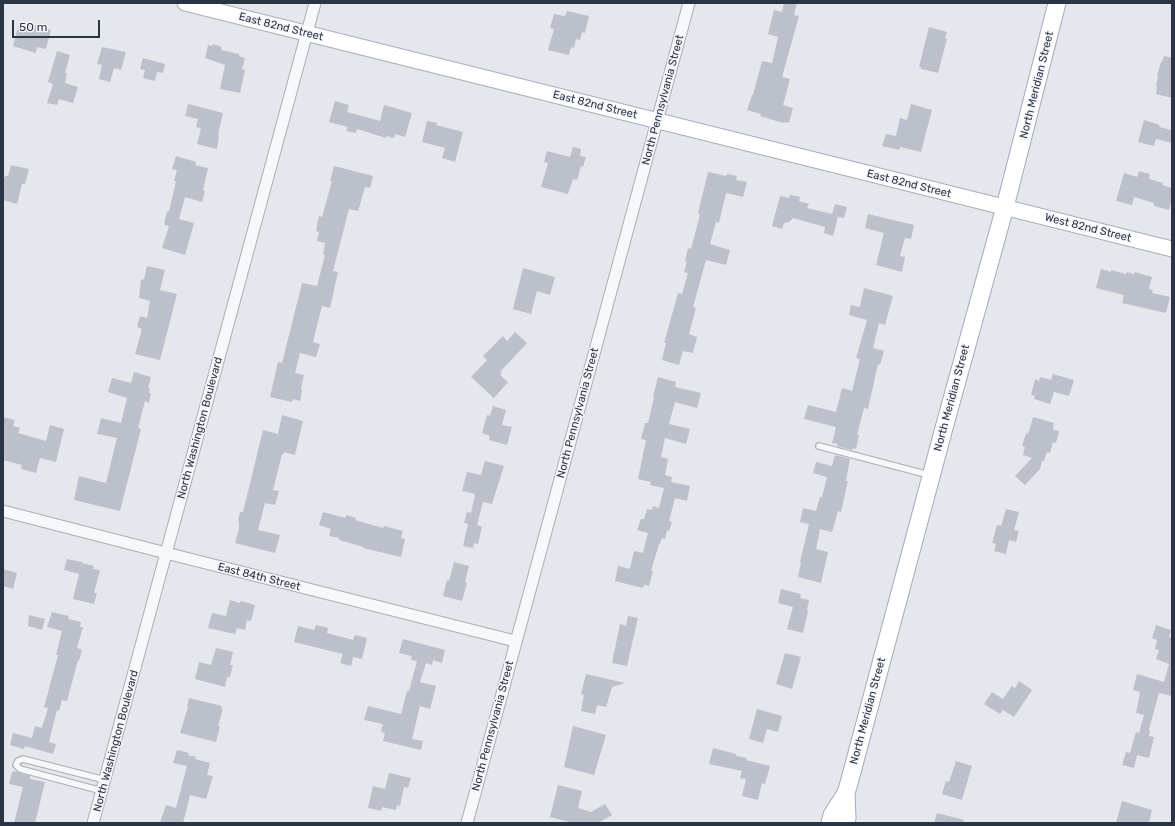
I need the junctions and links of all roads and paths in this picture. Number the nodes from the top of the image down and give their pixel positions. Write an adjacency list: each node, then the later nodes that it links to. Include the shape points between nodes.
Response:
1 (185, 3): 5 (street, East 82nd Street)
2 (315, 3): 5 (street, North Washington Boulevard)
3 (689, 3): 6 (street, North Pennsylvania Street)
4 (1057, 3): 7 (main road, North Meridian Street)
5 (307, 34): 6 (street, East 82nd Street); 12 (street, North Washington Boulevard)
6 (657, 121): 7 (street, East 82nd Street); 13 (street, North Pennsylvania Street)
7 (1005, 207): 8 (street, West 82nd Street); 10 (main road, North Meridian Street)
8 (1172, 249)
9 (819, 446): 10 (lane)
10 (931, 476): 16 (main road, North Meridian Street)
11 (3, 511): 12 (street, East 84th Street)
12 (166, 553): 13 (street, East 84th Street); 14 (street, North Washington Boulevard)
13 (516, 641): 18 (street, North Pennsylvania Street)
14 (105, 780): 15 (street, North Washington Boulevard); 15 (lane, via 23,759 16,765 20,769)
15 (102, 791): 17 (street, North Washington Boulevard)
16 (846, 793): 19 (main road, North Meridian Street); 20 (main road, North Meridian Street)
17 (94, 823)
18 (467, 823)
19 (830, 823)
20 (846, 823)

